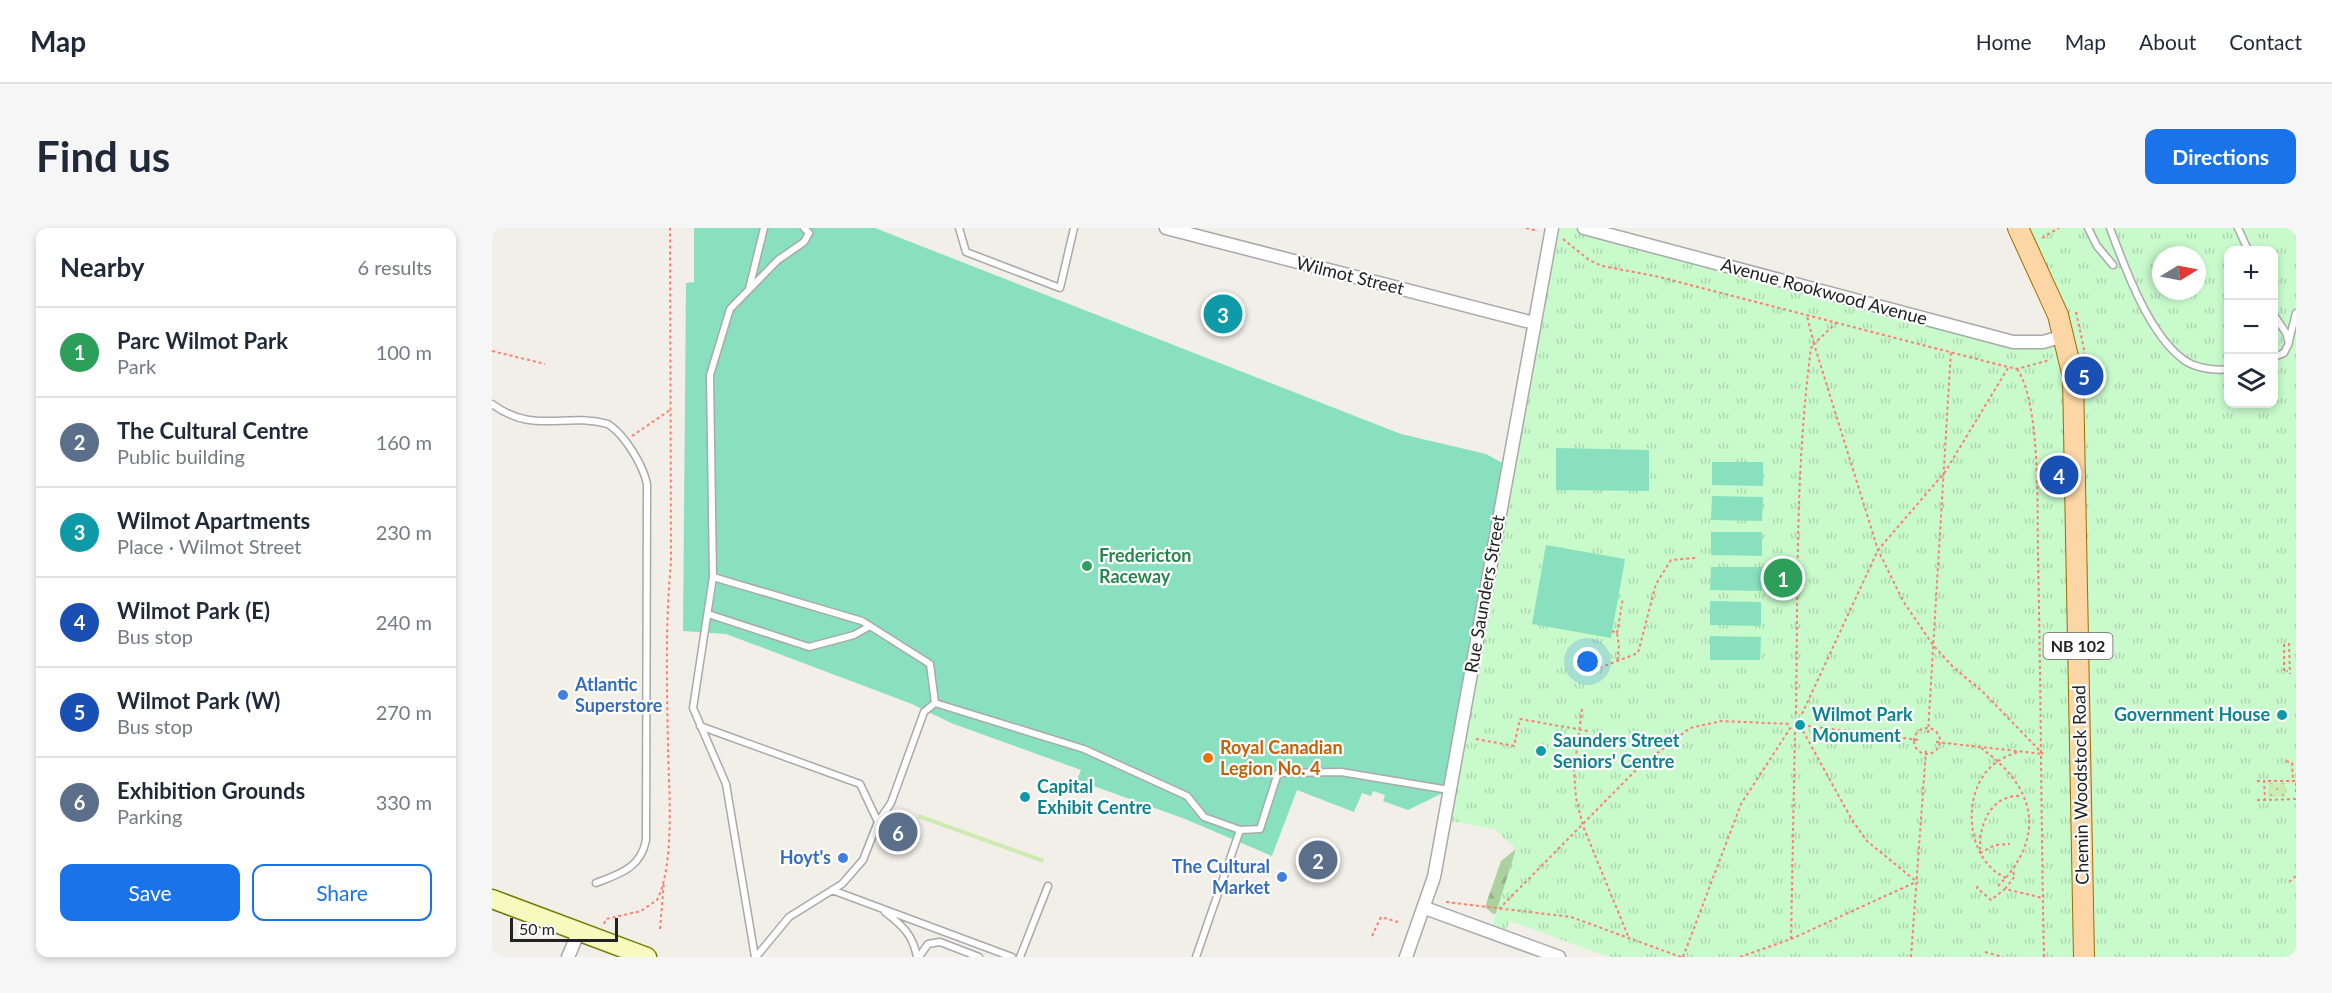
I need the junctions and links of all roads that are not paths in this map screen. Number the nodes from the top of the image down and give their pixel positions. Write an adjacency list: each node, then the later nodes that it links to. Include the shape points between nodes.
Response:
1 (764, 228): 14 (lane)
2 (804, 228): 14 (lane, via 809,233 804,242 777,260)
3 (960, 228): 4 (lane, via 966,252 1060,288)
4 (1074, 228)
5 (1166, 228): 17 (street, Wilmot Street)
6 (1552, 228): 17 (street, Rue Saunders Street)
7 (1584, 228): 18 (street, Avenue Rookwood Avenue, via 2013,342 2043,342)
8 (2088, 228): 13 (lane)
9 (2110, 228): 21 (lane, via 2167,346 2186,362)
10 (2238, 228): 12 (lane)
11 (2021, 229): 18 (main road, Chemin Woodstock Road / NB 102)
12 (2246, 246)
13 (2113, 265)
14 (749, 289): 23 (lane, via 730,309 710,375)
15 (2296, 313): 19 (lane)
16 (2278, 321): 19 (lane)
17 (1534, 323): 28 (street, Rue Saunders Street)
18 (2064, 336): 48 (main road, Chemin Woodstock Road / NB 102, via 2073,377)
19 (2289, 343): 20 (lane)
20 (2278, 355)
21 (2224, 369)
22 (492, 404): 31 (lane, via 509,416 526,421 608,424 618,430 647,484 645,840 634,866)
23 (713, 577): 24 (lane); 25 (lane)
24 (708, 614): 25 (lane, via 809,647 854,635); 27 (lane, via 693,708)
25 (870, 626): 26 (lane, via 930,664)
26 (935, 703): 29 (lane, via 924,712 891,803); 30 (lane, via 1084,749 1187,796 1204,817)
27 (700, 726): 29 (lane, via 860,784); 40 (lane, via 726,784)
28 (1449, 790): 30 (lane, via 1341,772 1278,773 1260,829); 36 (street, Rue Saunders Street)
29 (878, 822): 33 (lane, via 864,860)
30 (1240, 830): 45 (lane)
31 (596, 883)
32 (1048, 886): 44 (lane)
33 (832, 890): 35 (lane); 40 (lane, via 789,917)
34 (492, 899): 37 (main road)
35 (880, 908): 41 (lane, via 907,929); 43 (lane)
36 (1425, 908): 46 (street, Rue Saunders Street); 47 (street)
37 (579, 931): 38 (street); 39 (main road)
38 (568, 957)
39 (647, 957)
40 (756, 957)
41 (918, 957): 42 (lane, via 928,944 940,942)
42 (979, 957)
43 (1012, 957)
44 (1020, 957)
45 (1196, 957)
46 (1406, 957)
47 (1559, 957)
48 (2084, 957)

